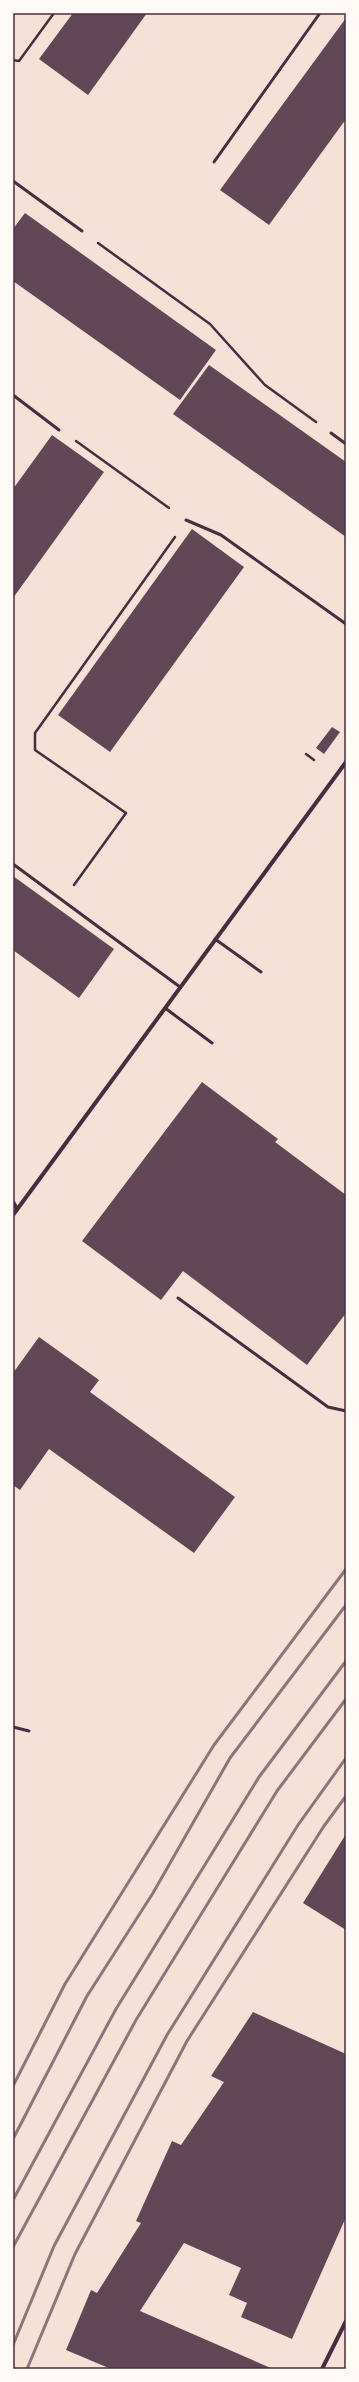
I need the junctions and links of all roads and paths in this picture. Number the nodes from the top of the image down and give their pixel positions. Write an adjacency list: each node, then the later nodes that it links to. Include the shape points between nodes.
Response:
1 (54, 13): 3 (path, via 19,61)
2 (320, 13): 4 (lane)
3 (13, 60)
4 (214, 162)
5 (13, 181): 6 (lane)
6 (82, 231): 9 (path, via 210,324 265,385)
7 (13, 395): 8 (lane)
8 (59, 430): 11 (path)
9 (331, 433): 10 (lane)
10 (346, 444)
11 (186, 520): 12 (lane, via 221,535); 17 (path, via 35,733 35,750 126,813)
12 (346, 624)
13 (306, 754): 14 (path)
14 (314, 760)
15 (346, 762): 18 (street)
16 (13, 864): 17 (lane)
17 (62, 901): 20 (lane)
18 (215, 939): 19 (lane); 20 (street)
19 (261, 972)
20 (180, 987): 21 (street)
21 (165, 1008): 22 (lane); 24 (street)
22 (212, 1042)
23 (13, 1202): 24 (street)
24 (17, 1209): 25 (street)
25 (13, 1215)
26 (178, 1298): 27 (lane, via 328,1407)
27 (346, 1411)
28 (13, 1727): 29 (lane)
29 (29, 1731)
30 (346, 2321): 31 (street)
31 (322, 2369)

